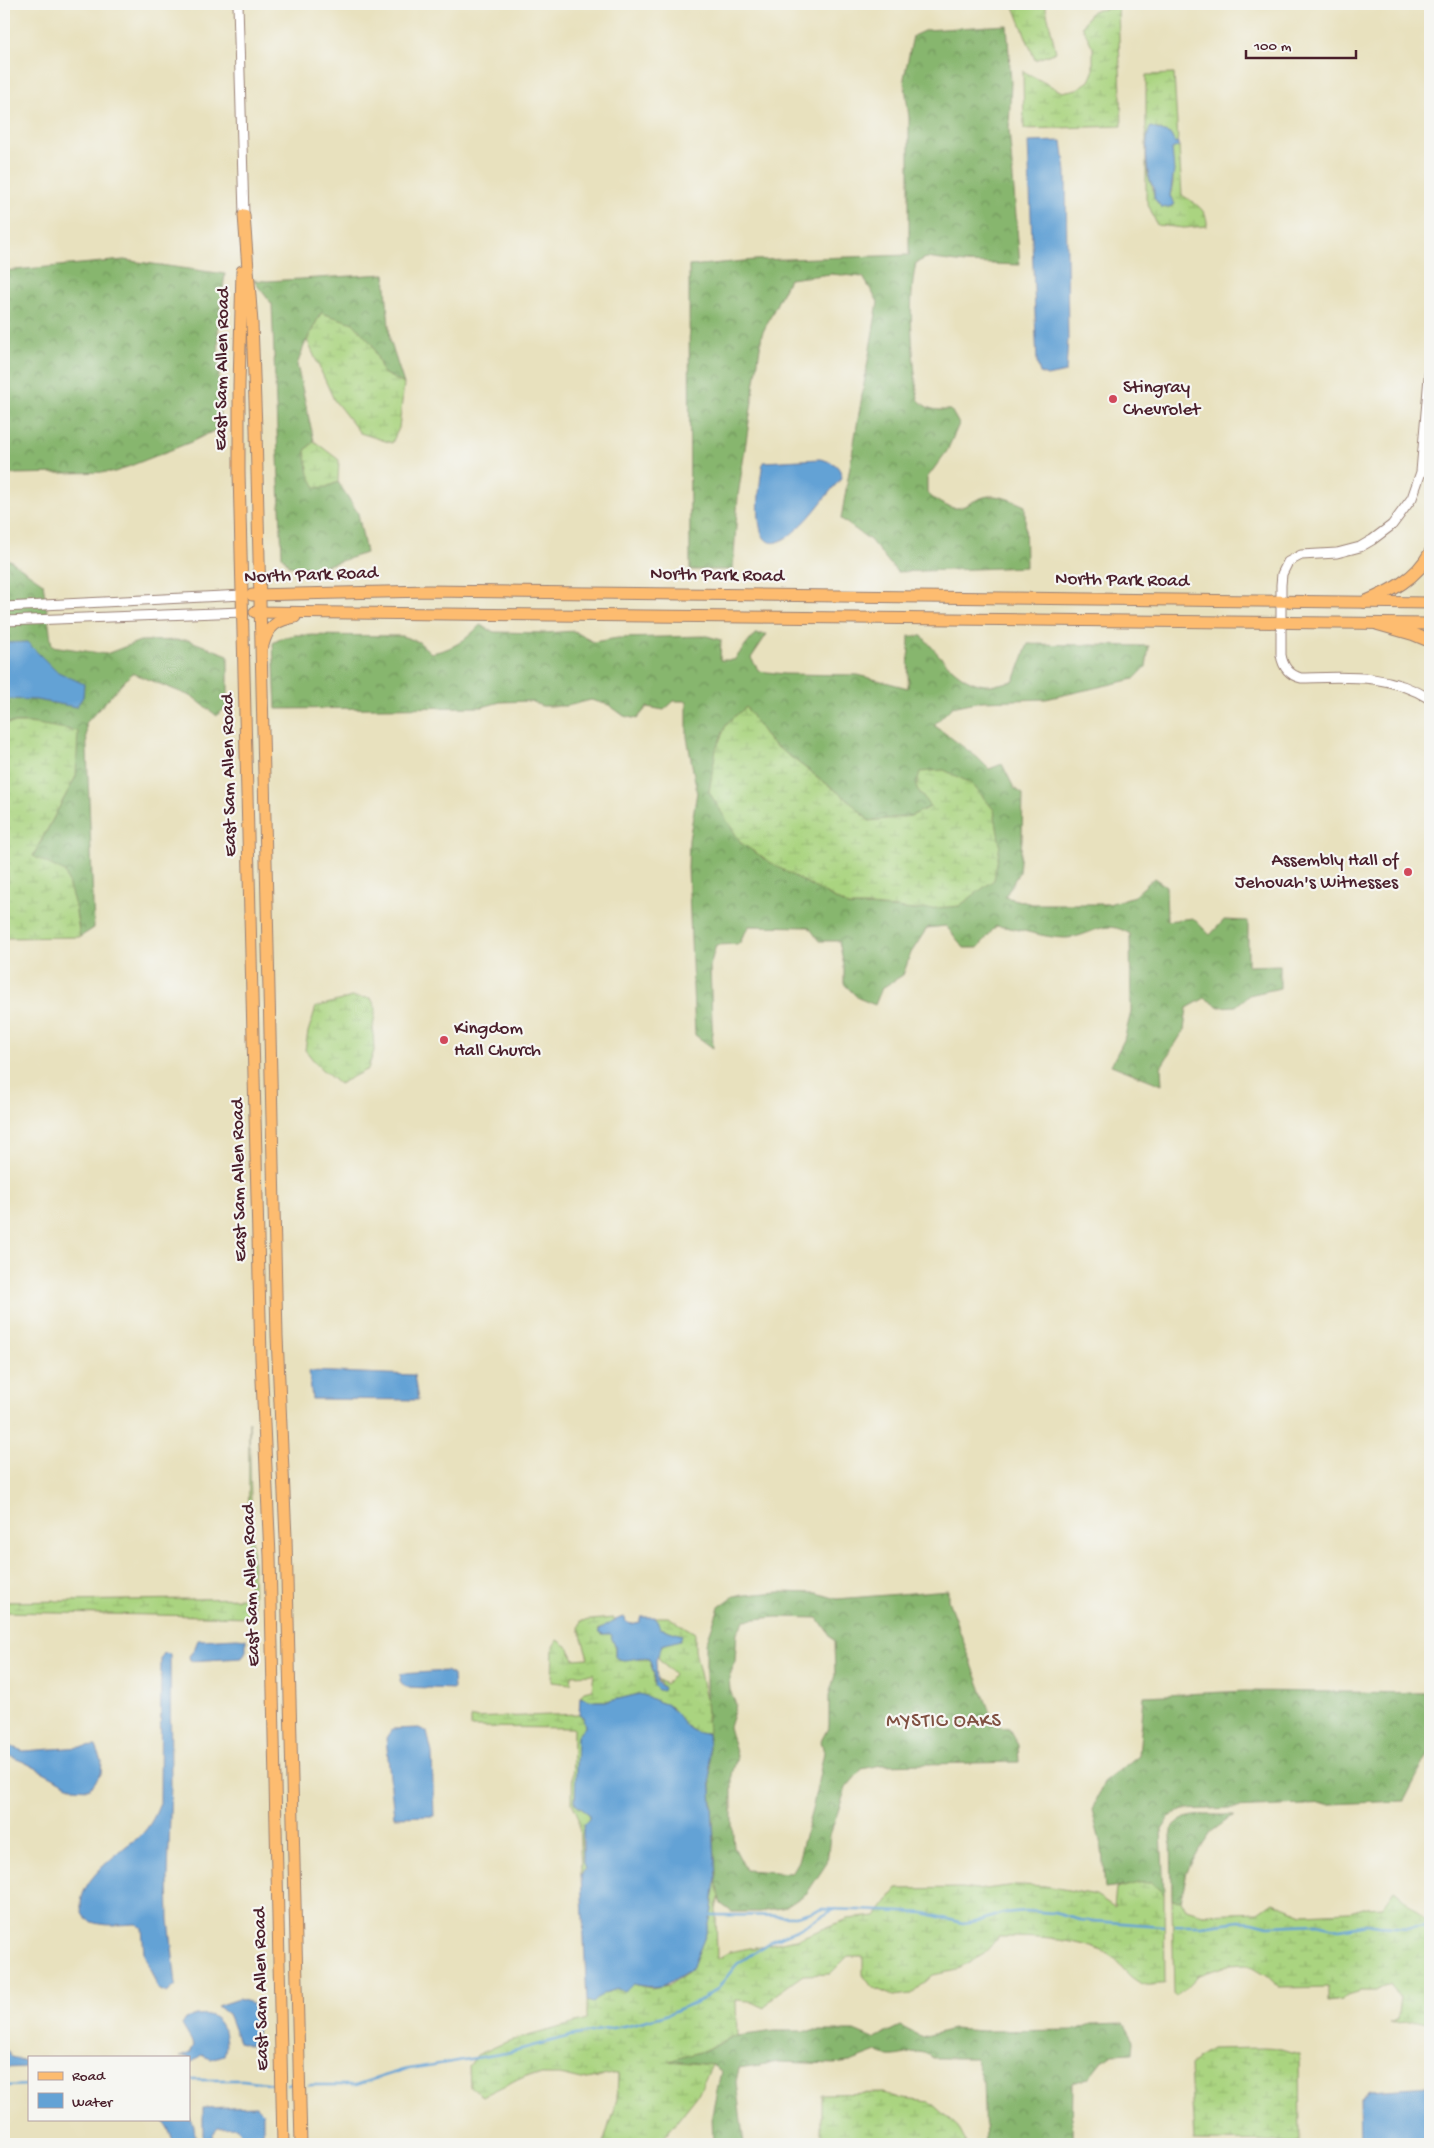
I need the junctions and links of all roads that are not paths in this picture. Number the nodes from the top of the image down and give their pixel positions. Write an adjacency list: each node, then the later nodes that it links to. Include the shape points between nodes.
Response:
1 (238, 4): 2 (street, East Sam Allen Road)
2 (244, 214): 5 (main road, East Sam Allen Road, via 253,352); 6 (main road, East Sam Allen Road, via 238,385)
3 (1430, 365): 7 (street, via 1421,472 1406,507 1384,532 1360,547 1337,553 1301,555 1288,562 1282,574)
4 (1430, 553): 8 (highway, via 1401,585)
5 (259, 594): 6 (main road, North Park Road); 7 (main road, North Park Road, via 428,591); 12 (main road, East Sam Allen Road)
6 (243, 595): 10 (street, North Park Road); 11 (main road, East Sam Allen Road)
7 (1281, 602): 8 (main road, North Park Road); 15 (street)
8 (1365, 602): 9 (main road, North Park Road)
9 (1430, 603)
10 (4, 607)
11 (243, 612): 12 (main road, North Park Road); 14 (street, North Park Road); 21 (main road, East Sam Allen Road)
12 (260, 612): 13 (main road, North Park Road); 19 (main road, East Sam Allen Road)
13 (308, 612): 15 (main road, North Park Road); 19 (main road, via 276,622 266,634)
14 (4, 621)
15 (1282, 623): 16 (main road, North Park Road); 20 (street, via 1282,663 1294,676 1374,678 1407,687)
16 (1378, 624): 17 (main road, North Park Road); 18 (highway)
17 (1430, 624)
18 (1430, 641)
19 (261, 654): 22 (main road, East Sam Allen Road)
20 (1430, 698)
21 (283, 2144)
22 (301, 2144)

